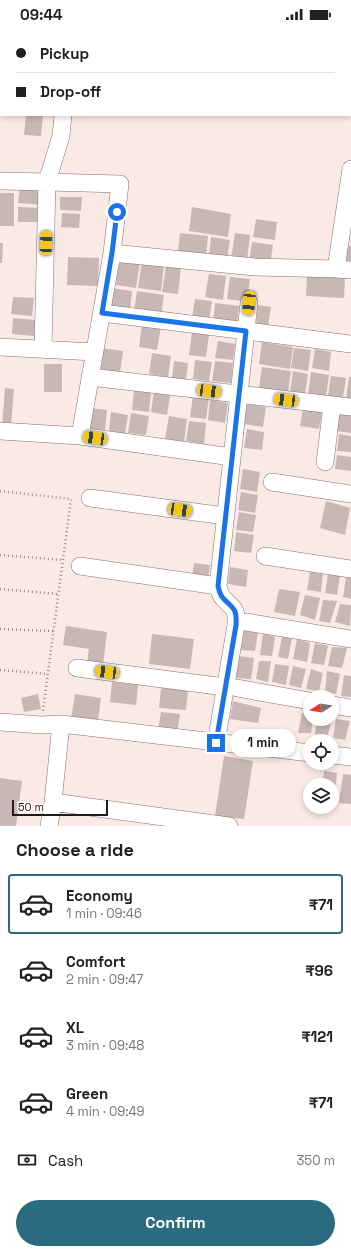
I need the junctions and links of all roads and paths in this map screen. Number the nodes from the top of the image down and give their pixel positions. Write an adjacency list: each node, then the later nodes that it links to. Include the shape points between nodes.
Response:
1 (63, 116): 4 (street, via 61,136)
2 (351, 170): 6 (street)
3 (0, 181): 4 (street)
4 (47, 182): 5 (street, via 120,184); 12 (street)
5 (112, 253): 6 (street, via 255,267); 8 (street)
6 (344, 269)
7 (249, 303): 9 (street)
8 (102, 313): 9 (street); 13 (street)
9 (246, 331): 10 (street); 15 (street)
10 (351, 344)
11 (0, 347): 12 (street)
12 (43, 350): 13 (street)
13 (94, 352): 14 (street)
14 (90, 377): 15 (street); 19 (street)
15 (239, 394): 16 (street); 20 (street)
16 (332, 405): 17 (street); 21 (street)
17 (351, 407)
18 (0, 431): 19 (street)
19 (80, 436): 20 (street)
20 (232, 457): 26 (street)
21 (325, 462)
22 (272, 482): 24 (street)
23 (0, 491): 29 (path, via 71,499)
24 (351, 494)
25 (90, 498): 26 (street)
26 (225, 516): 32 (street)
27 (0, 555): 29 (path)
28 (265, 556): 31 (street)
29 (62, 560): 34 (path)
30 (80, 566): 32 (street)
31 (351, 569)
32 (218, 586): 42 (street, via 222,597 234,608 236,616)
33 (0, 589): 34 (path)
34 (58, 594): 37 (path)
35 (246, 622): 38 (street)
36 (0, 628): 37 (path)
37 (53, 631): 41 (path)
38 (351, 639)
39 (77, 668): 42 (street)
40 (0, 670): 41 (path)
41 (48, 674): 48 (path)
42 (231, 688): 43 (street); 49 (street)
43 (303, 700)
44 (339, 705): 45 (street)
45 (351, 708)
46 (0, 722): 48 (street)
47 (61, 724): 48 (street); 49 (street); 53 (street)
48 (42, 725)
49 (216, 743): 50 (street)
50 (303, 752)
51 (339, 756): 52 (street)
52 (351, 758)
53 (53, 802): 54 (street); 55 (street)
54 (49, 826)
55 (229, 826)

